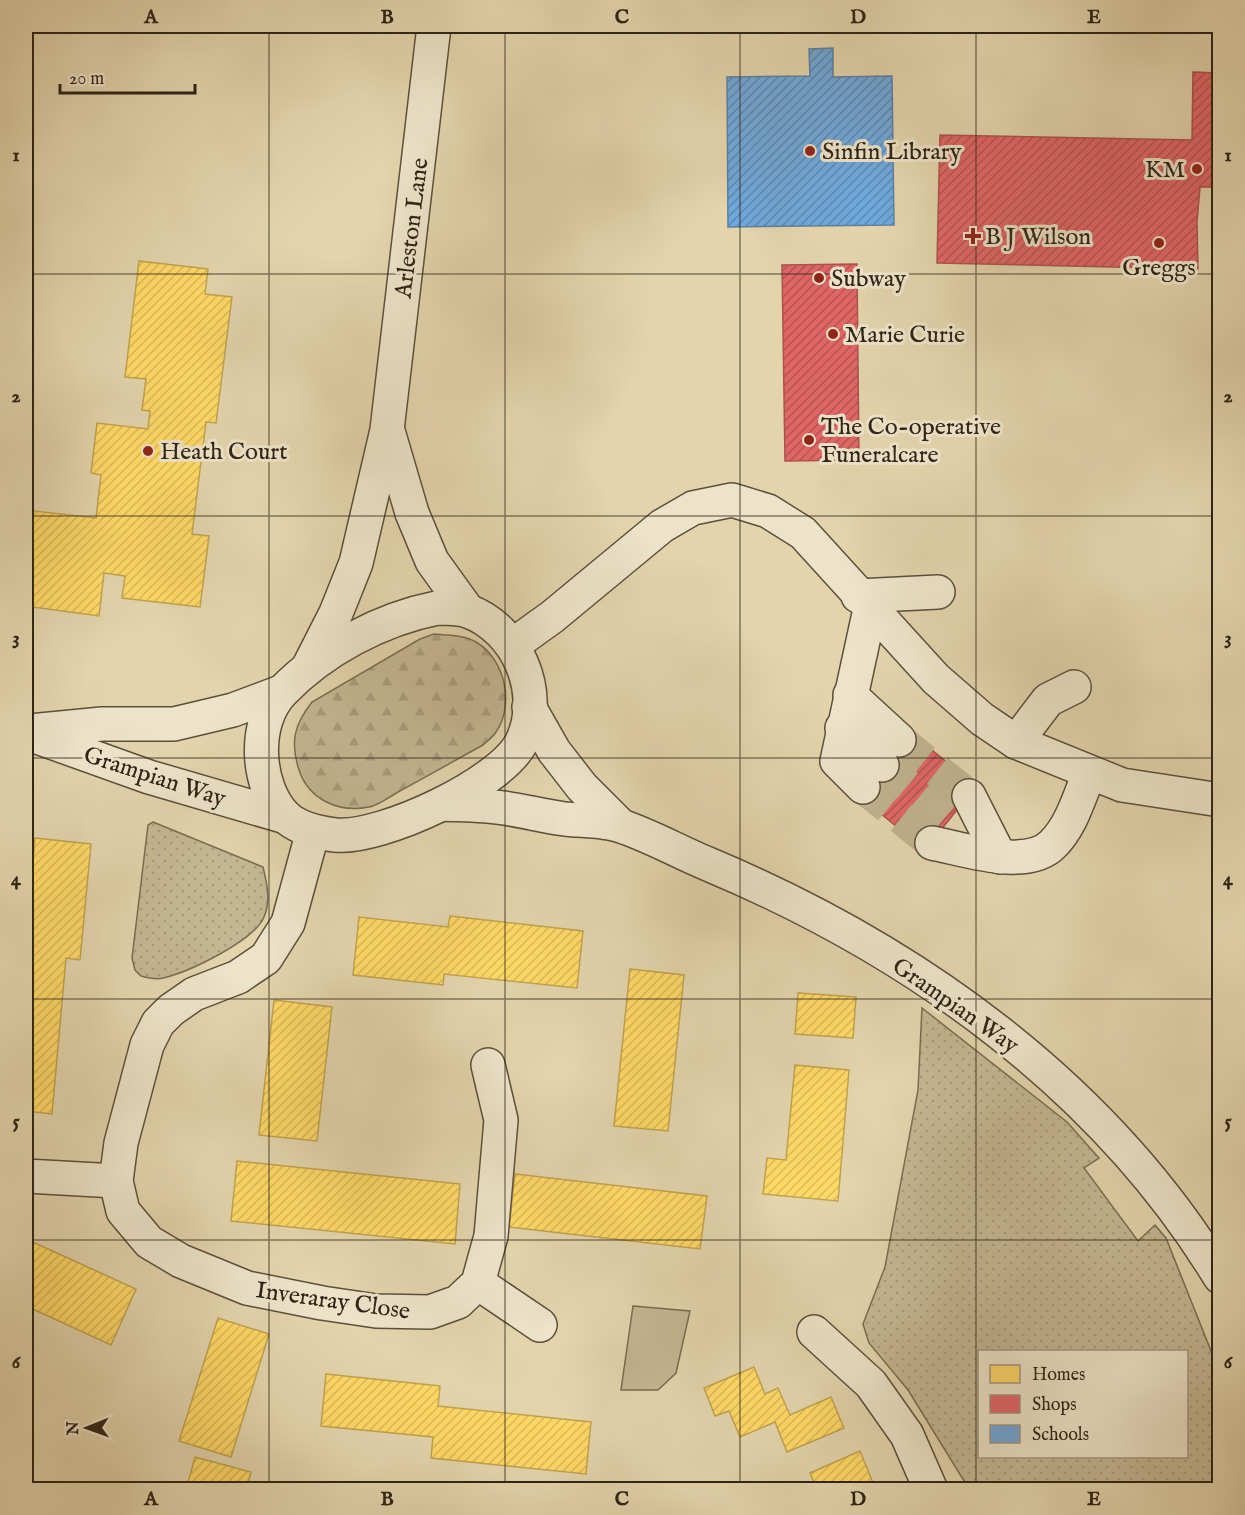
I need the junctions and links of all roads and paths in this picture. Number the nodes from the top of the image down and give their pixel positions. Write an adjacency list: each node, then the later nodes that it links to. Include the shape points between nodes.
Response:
1 (434, 26): 2 (street, Arleston Lane)
2 (387, 430): 5 (street, Arleston Lane, via 412,513 432,561); 7 (street, Arleston Lane, via 356,563)
3 (938, 592): 4 (street)
4 (864, 602): 6 (street, via 803,533 768,512 732,500 693,508 662,526); 10 (street); 13 (street, via 936,679)
5 (468, 611): 6 (street, via 491,624); 7 (street, via 437,608 413,613 351,641)
6 (513, 645): 11 (street, via 521,659)
7 (308, 670): 9 (street)
8 (1074, 687): 13 (street, via 1048,700)
9 (281, 692): 12 (street, Grampian Way, via 232,710 174,724 102,724); 17 (street, via 266,720 262,745 264,777 274,801)
10 (850, 694): 10 (street, via 881,764 837,761)
11 (529, 707): 16 (street, Grampian Way, via 523,741 505,764); 18 (street, Grampian Way, via 554,751 582,787)
12 (26, 732): 17 (street, Grampian Way, via 149,777)
13 (1016, 742): 14 (street)
14 (1089, 774): 15 (street, via 1122,785); 19 (street, via 1070,820 1052,846 1028,856)
15 (1220, 800)
16 (442, 804): 17 (street, Grampian Way, via 375,831 346,836); 18 (street, Grampian Way, via 502,808)
17 (300, 824): 22 (street, Inveraray Close, via 288,923 266,958 238,977 194,994 158,1023 147,1045 121,1143)
18 (620, 825): 23 (street, Grampian Way, via 821,917 956,999 1009,1039 1095,1115 1195,1237)
19 (1000, 857): 19 (street, via 950,820)
20 (488, 1065): 24 (street, via 501,1120 491,1236)
21 (26, 1176): 22 (street)
22 (116, 1181): 24 (street, Inveraray Close, via 123,1211 149,1242 182,1262 247,1288 322,1304 430,1312 458,1302)
23 (1220, 1277)
24 (478, 1283): 25 (street)
25 (540, 1325)
26 (814, 1332): 27 (street, via 872,1384 907,1435)
27 (931, 1490)

